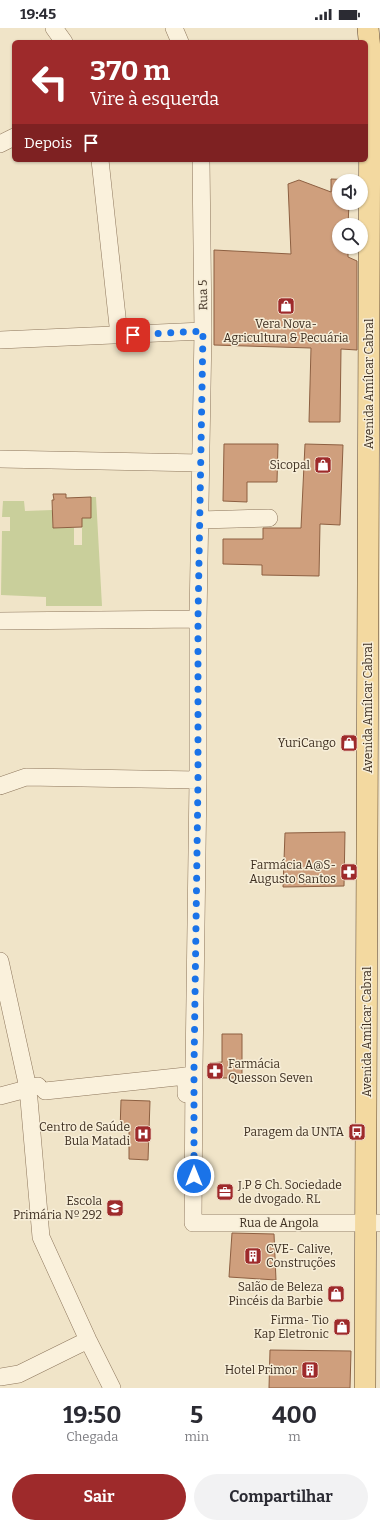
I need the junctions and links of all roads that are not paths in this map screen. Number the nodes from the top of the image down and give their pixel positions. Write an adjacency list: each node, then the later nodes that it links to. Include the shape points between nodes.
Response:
1 (54, 28): 4 (street)
2 (174, 28): 5 (street)
3 (368, 28): 27 (main road, Avenida Amílcar Cabral, via 370,82 367,1020)
4 (63, 40)
5 (179, 40)
6 (12, 138): 7 (street)
7 (0, 144)
8 (100, 162): 11 (street)
9 (201, 162): 10 (street, Rua 5)
10 (203, 331): 11 (street); 14 (street, Rua 5)
11 (119, 335): 12 (street)
12 (0, 340)
13 (0, 459): 14 (street)
14 (201, 463): 16 (street, Rua 5)
15 (269, 518): 16 (street)
16 (200, 520): 17 (street, Rua 5)
17 (198, 619): 18 (street); 19 (street, Rua 5)
18 (0, 621)
19 (198, 780): 20 (street, via 26,777); 22 (street, Rua 5)
20 (0, 786)
21 (0, 961): 23 (street)
22 (194, 1069): 23 (street, via 104,1073); 26 (street, Rua 5)
23 (28, 1088): 25 (street); 28 (street, via 40,1237)
24 (45, 1091): 26 (street, via 186,1076)
25 (0, 1096)
26 (189, 1219): 27 (street, Rua de Angola)
27 (373, 1223): 31 (main road, Avenida Amílcar Cabral)
28 (88, 1340): 29 (street, via 19,1374); 30 (street)
29 (0, 1377)
30 (112, 1388)
31 (365, 1388)

